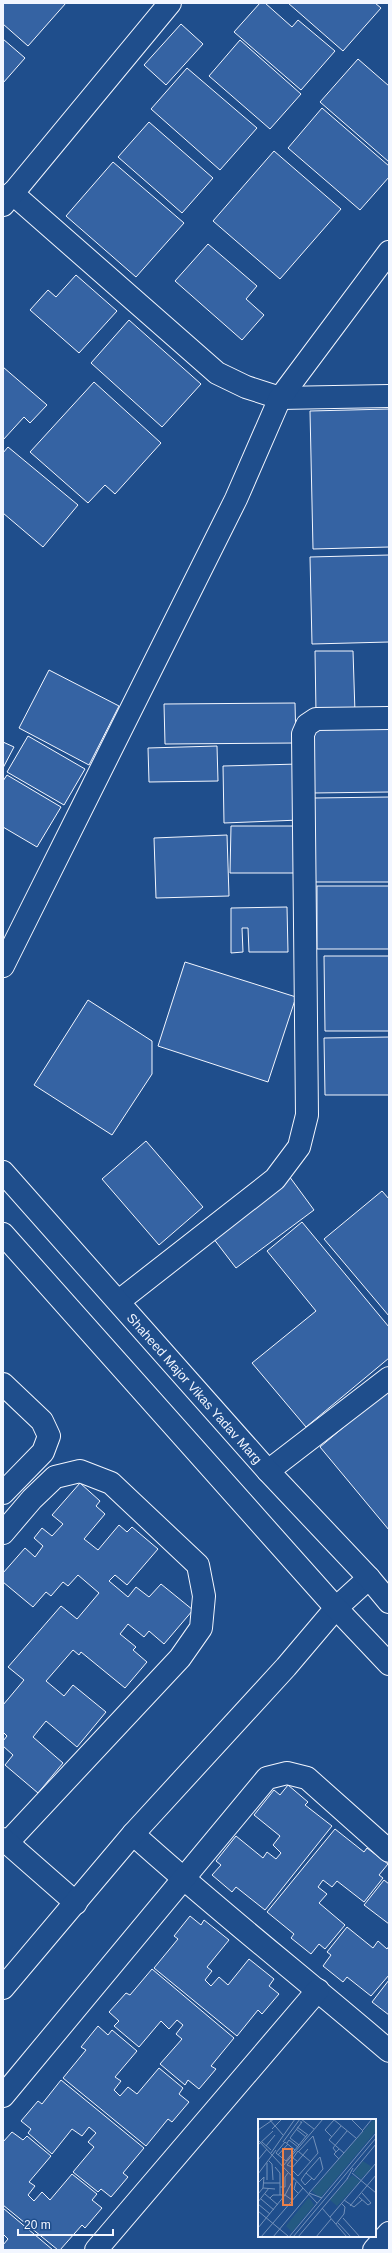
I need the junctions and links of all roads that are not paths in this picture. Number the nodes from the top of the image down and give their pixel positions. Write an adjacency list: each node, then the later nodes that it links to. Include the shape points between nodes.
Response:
1 (170, 3): 2 (street)
2 (8, 199): 5 (street, via 217,373 246,387)
3 (389, 252): 5 (street)
4 (389, 396): 5 (street)
5 (280, 398): 7 (street, via 236,499)
6 (389, 718): 10 (street, via 316,719 307,725 303,734 307,1115 299,1147 275,1179)
7 (3, 966)
8 (3, 1172): 10 (street, Shaheed Major Vikas Yadav Marg)
9 (3, 1234): 18 (street)
10 (118, 1301): 13 (street, Shaheed Major Vikas Yadav Marg)
11 (389, 1378): 13 (street)
12 (3, 1384): 14 (street, via 42,1421 49,1436 43,1452)
13 (268, 1470): 16 (street, Shaheed Major Vikas Yadav Marg)
14 (3, 1493)
15 (3, 1533): 21 (street, via 32,1498 55,1477 80,1470 111,1483 198,1565 204,1596 201,1628 180,1658)
16 (369, 1578): 17 (street, Shaheed Major Vikas Yadav Marg); 18 (street)
17 (389, 1602)
18 (336, 1608): 19 (street); 20 (street, via 286,1668)
19 (389, 1664)
20 (132, 1834): 23 (street); 24 (street)
21 (5, 1841): 24 (street)
22 (389, 1852): 23 (street, via 307,1778 286,1772 267,1778)
23 (183, 1880): 26 (street); 28 (street)
24 (76, 1904): 25 (street)
25 (3, 1988)
26 (318, 1990): 27 (street); 30 (street)
27 (389, 2051)
28 (3, 2096)
29 (389, 2233): 31 (street)
30 (96, 2250)
31 (374, 2250)

